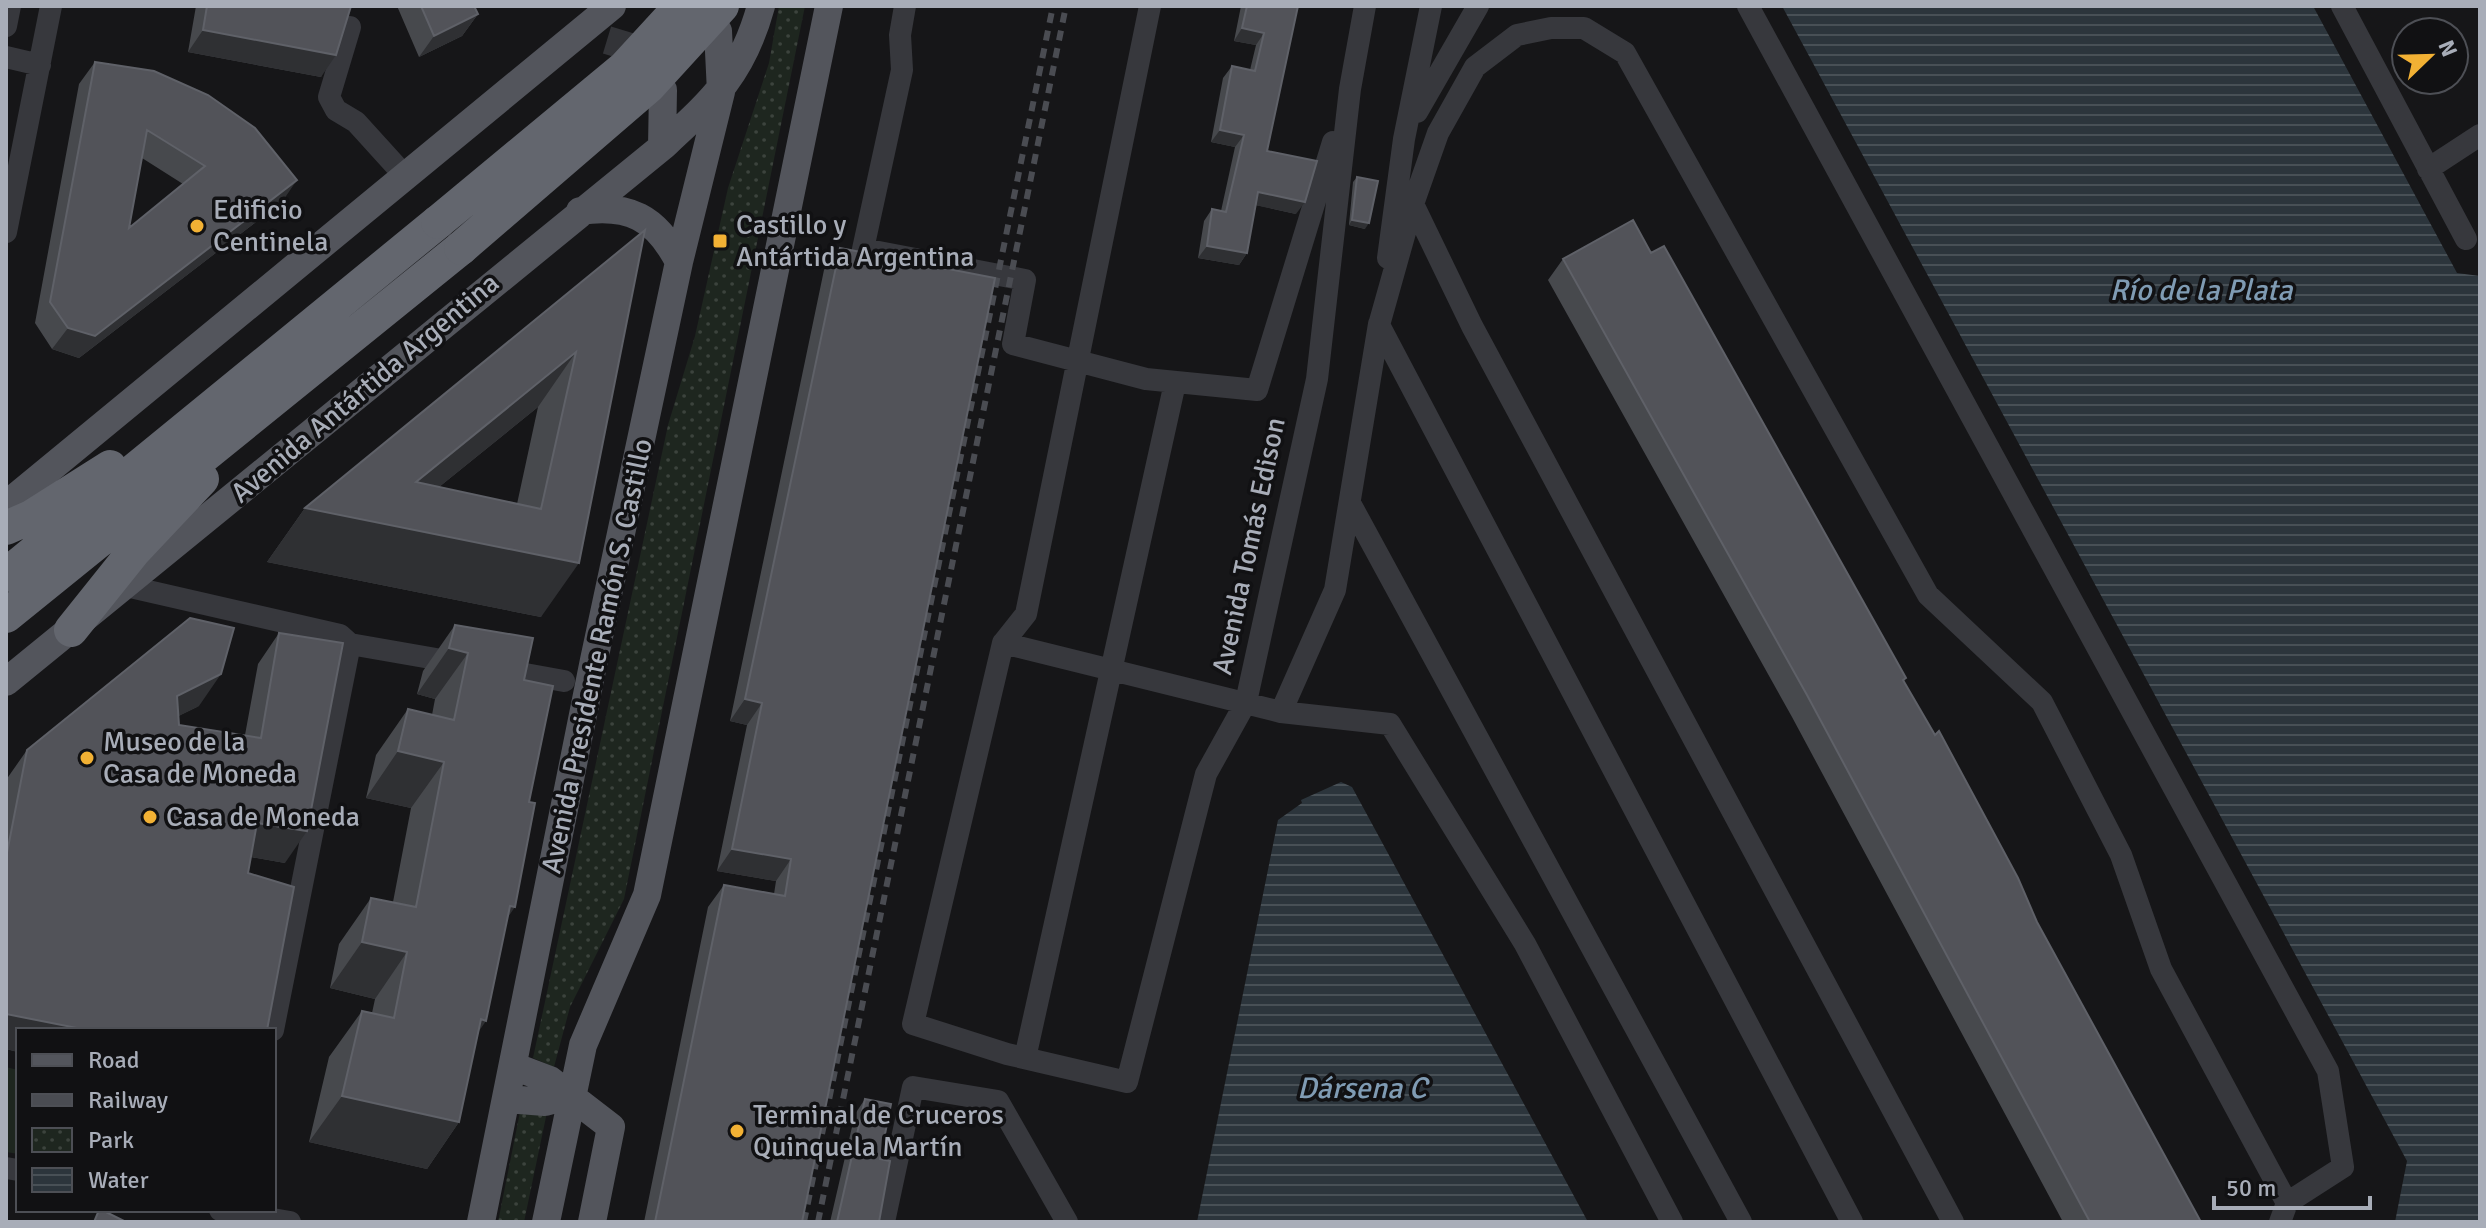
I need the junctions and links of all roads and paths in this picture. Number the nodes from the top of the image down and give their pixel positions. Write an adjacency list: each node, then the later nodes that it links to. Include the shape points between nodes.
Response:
1 (10, 6): 15 (street)
2 (51, 6): 20 (street)
3 (612, 6): 18 (main road)
4 (681, 6): 38 (highway, bridge, via 625,67)
5 (761, 6): 23 (main road, Avenida Presidente Ramón S. Castillo, via 751,45)
6 (829, 6): 56 (main road, via 647,895 592,1018)
7 (905, 6): 36 (street, via 902,70 863,249 1025,280 1013,344)
8 (1150, 6): 36 (street)
9 (1365, 6): 21 (street, Avenida Tomás Edison)
10 (1431, 6): 25 (street)
11 (1478, 6): 25 (street)
12 (1748, 6): 58 (street, via 2328,1071 2343,1167)
13 (2342, 6): 27 (street)
14 (720, 19): 23 (main road, Avenida Presidente Ramón S. Castillo); 35 (highway, bridge, via 461,248)
15 (6, 26)
16 (350, 27): 28 (street, via 331,104 356,122)
17 (607, 40): 18 (main road)
18 (572, 41): 28 (main road)
19 (6, 57): 20 (street)
20 (40, 65): 31 (street)
21 (1350, 89): 37 (street, via 1257,390); 51 (street, Avenida Tomás Edison, via 1317,379)
22 (663, 90): 26 (main road)
23 (721, 92): 26 (main road, Avenida Antártida Argentina); 33 (main road, Avenida Presidente Ramón S. Castillo)
24 (2480, 135): 27 (street)
25 (1404, 139): 34 (street)
26 (662, 147): 30 (main road, Avenida Antártida Argentina)
27 (2428, 169): 32 (street)
28 (405, 176): 39 (main road)
29 (1413, 204): 34 (street); 58 (street, via 1438,133 1475,67 1517,35 1584,28 1625,53 1928,595 2042,702 2121,855 2161,969); 69 (street, via 1480,340)
30 (580, 211): 33 (main road, via 628,211 655,225); 43 (main road, Avenida Antártida Argentina)
31 (6, 232)
32 (2466, 239)
33 (679, 262): 55 (main road, Avenida Presidente Ramón S. Castillo)
34 (1379, 325): 40 (street); 68 (street)
35 (340, 344): 44 (highway); 45 (highway, via 135,550)
36 (1076, 360): 37 (street); 46 (street, via 1026,614)
37 (1175, 383): 48 (street)
38 (224, 400): 41 (highway); 42 (highway)
39 (6, 505)
40 (1351, 505): 52 (street, via 1335,590); 67 (street)
41 (6, 528)
42 (6, 575)
43 (126, 586): 45 (main road, Avenida Antártida Argentina); 47 (street, via 340,635)
44 (6, 616)
45 (71, 630): 50 (main road, Avenida Antártida Argentina)
46 (1003, 643): 48 (street); 54 (street, via 913,1024)
47 (350, 644): 49 (street); 53 (street)
48 (1113, 669): 51 (street); 54 (street)
49 (564, 681)
50 (6, 682)
51 (1246, 702): 52 (street); 54 (street, Avenida Tomás Edison, via 1206,774 1127,1082)
52 (1281, 712): 66 (street, via 1390,724 1525,944)
53 (273, 1028)
54 (1025, 1058)
55 (513, 1066): 56 (main road, via 550,1080); 57 (main road, Avenida Presidente Ramón S. Castillo)
56 (571, 1095): 57 (main road, via 545,1102); 62 (main road); 63 (main road, via 611,1127)
57 (506, 1099): 61 (main road, Avenida Presidente Ramón S. Castillo)
58 (2283, 1212)
59 (231, 1214): 60 (street)
60 (290, 1222)
61 (481, 1222)
62 (546, 1222)
63 (592, 1222)
64 (884, 1222): 65 (street, via 913,1087 998,1101)
65 (1067, 1222)
66 (1672, 1222)
67 (1741, 1222)
68 (1852, 1222)
69 (1953, 1222)

